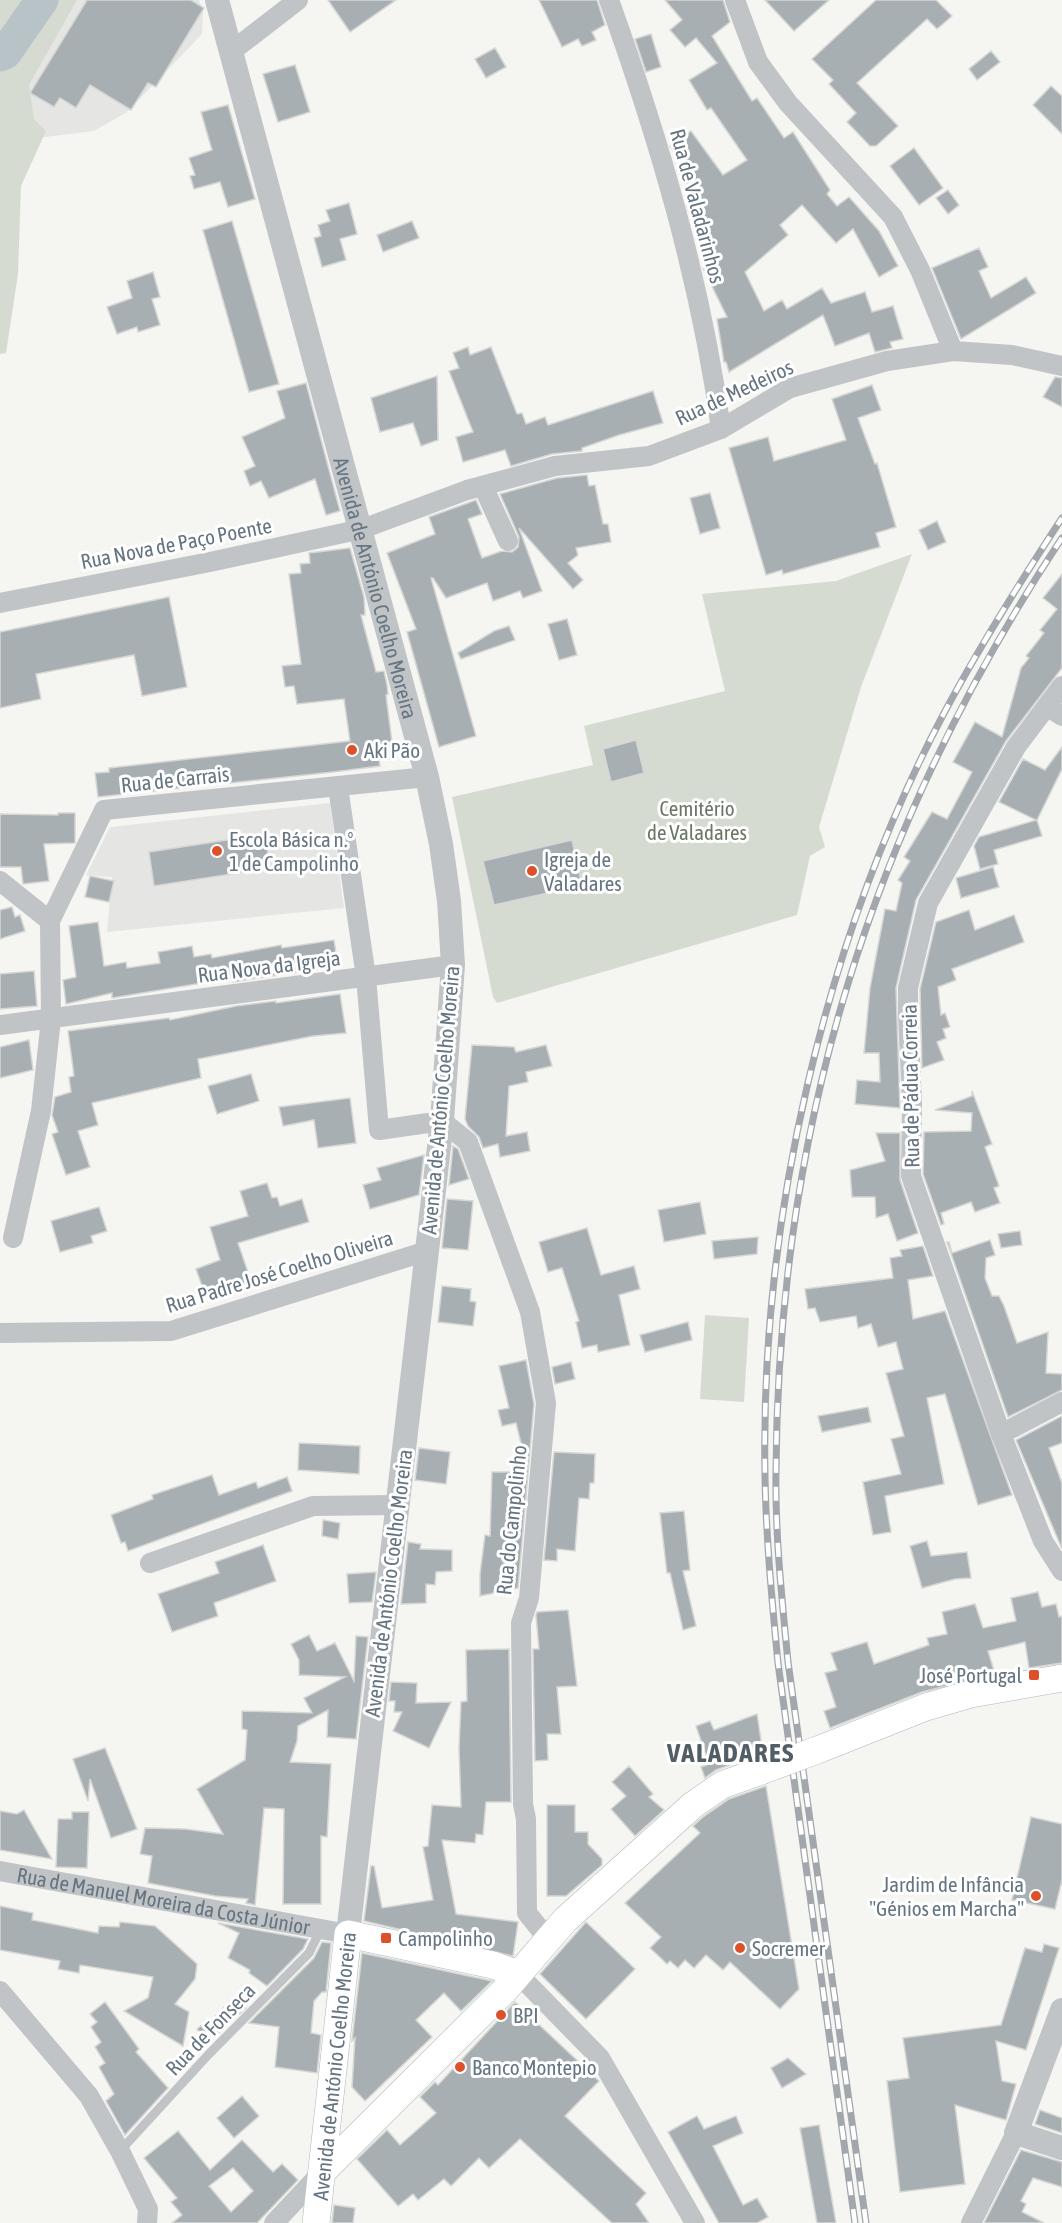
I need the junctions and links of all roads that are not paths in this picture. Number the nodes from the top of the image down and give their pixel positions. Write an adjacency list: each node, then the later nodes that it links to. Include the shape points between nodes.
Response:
1 (217, 0): 5 (street, Avenida de António Coelho Moreira)
2 (298, 0): 5 (street)
3 (609, 0): 8 (street, Rua de Valadarinhos, via 644,98 704,317)
4 (735, 0): 6 (street, via 758,62 788,103 893,216)
5 (232, 51): 10 (street, Avenida de António Coelho Moreira)
6 (953, 351): 7 (street, Rua de Medeiros, via 1012,355); 8 (street, Rua de Medeiros, via 887,361 790,388)
7 (1062, 366)
8 (721, 429): 9 (street, Rua de Medeiros, via 649,456 555,466)
9 (483, 486): 10 (street, Rua de Medeiros); 11 (street)
10 (362, 529): 12 (street, Rua Nova de Paço Poente); 15 (street, Avenida de António Coelho Moreira)
11 (508, 541)
12 (0, 603)
13 (1062, 686): 14 (street, Rua de Pádua Correia)
14 (1054, 711): 28 (street, Rua de Pádua Correia, via 1016,747 928,903 908,988 911,1176)
15 (427, 777): 16 (street); 19 (street, Avenida de António Coelho Moreira, via 448,890)
16 (338, 786): 18 (street, Rua de Carrais, via 104,810); 20 (street)
17 (0, 881): 18 (street)
18 (50, 921): 21 (street, Rua de Carrais)
19 (453, 965): 20 (street); 23 (street, Avenida de António Coelho Moreira)
20 (366, 977): 21 (street, Rua Nova da Igreja); 23 (street, Rua Nova da Igreja, via 379,1130)
21 (51, 1018): 22 (street, Rua Nova da Igreja); 24 (street, Rua de Carrais, via 41,1111)
22 (0, 1025)
23 (442, 1121): 25 (street, Avenida de António Coelho Moreira); 36 (street, Rua do Campolinho, via 468,1142 530,1312 546,1403 529,1598 521,1623 526,1913)
24 (13, 1238)
25 (427, 1251): 26 (street, Rua Padre José Coelho Oliveira, via 171,1331); 29 (street, Avenida de António Coelho Moreira)
26 (0, 1333)
27 (1062, 1402): 28 (street)
28 (1001, 1434): 31 (street, Rua de Pádua Correia, via 1043,1541)
29 (398, 1505): 30 (street, via 313,1506); 35 (street, Avenida de António Coelho Moreira)
30 (150, 1563)
31 (1062, 1570)
32 (1062, 1678): 36 (main road, bridge, via 971,1694 926,1707 722,1785 693,1805)
33 (0, 1871): 34 (street, Rua de Manuel Moreira da Costa Júnior)
34 (321, 1929): 35 (street, Rua de Manuel Moreira da Costa Júnior); 42 (lane, Rua de Fonseca, via 309,1953)
35 (348, 1934): 37 (main road, Rua de Manuel Moreira da Costa Júnior, via 494,1965); 43 (main road, Avenida de António Coelho Moreira)
36 (548, 1939): 37 (main road)
37 (518, 1974): 43 (main road); 47 (street, Rua de Manuel Moreira da Costa Júnior, via 600,2058)
38 (0, 1991): 42 (street, via 90,2096)
39 (1062, 2010): 40 (street)
40 (1016, 2133): 41 (street); 48 (street)
41 (1062, 2148)
42 (120, 2151): 44 (street, via 148,2209)
43 (322, 2172): 45 (street); 46 (main road, Avenida de António Coelho Moreira)
44 (147, 2223)
45 (274, 2223)
46 (316, 2223)
47 (695, 2223)
48 (971, 2223)

